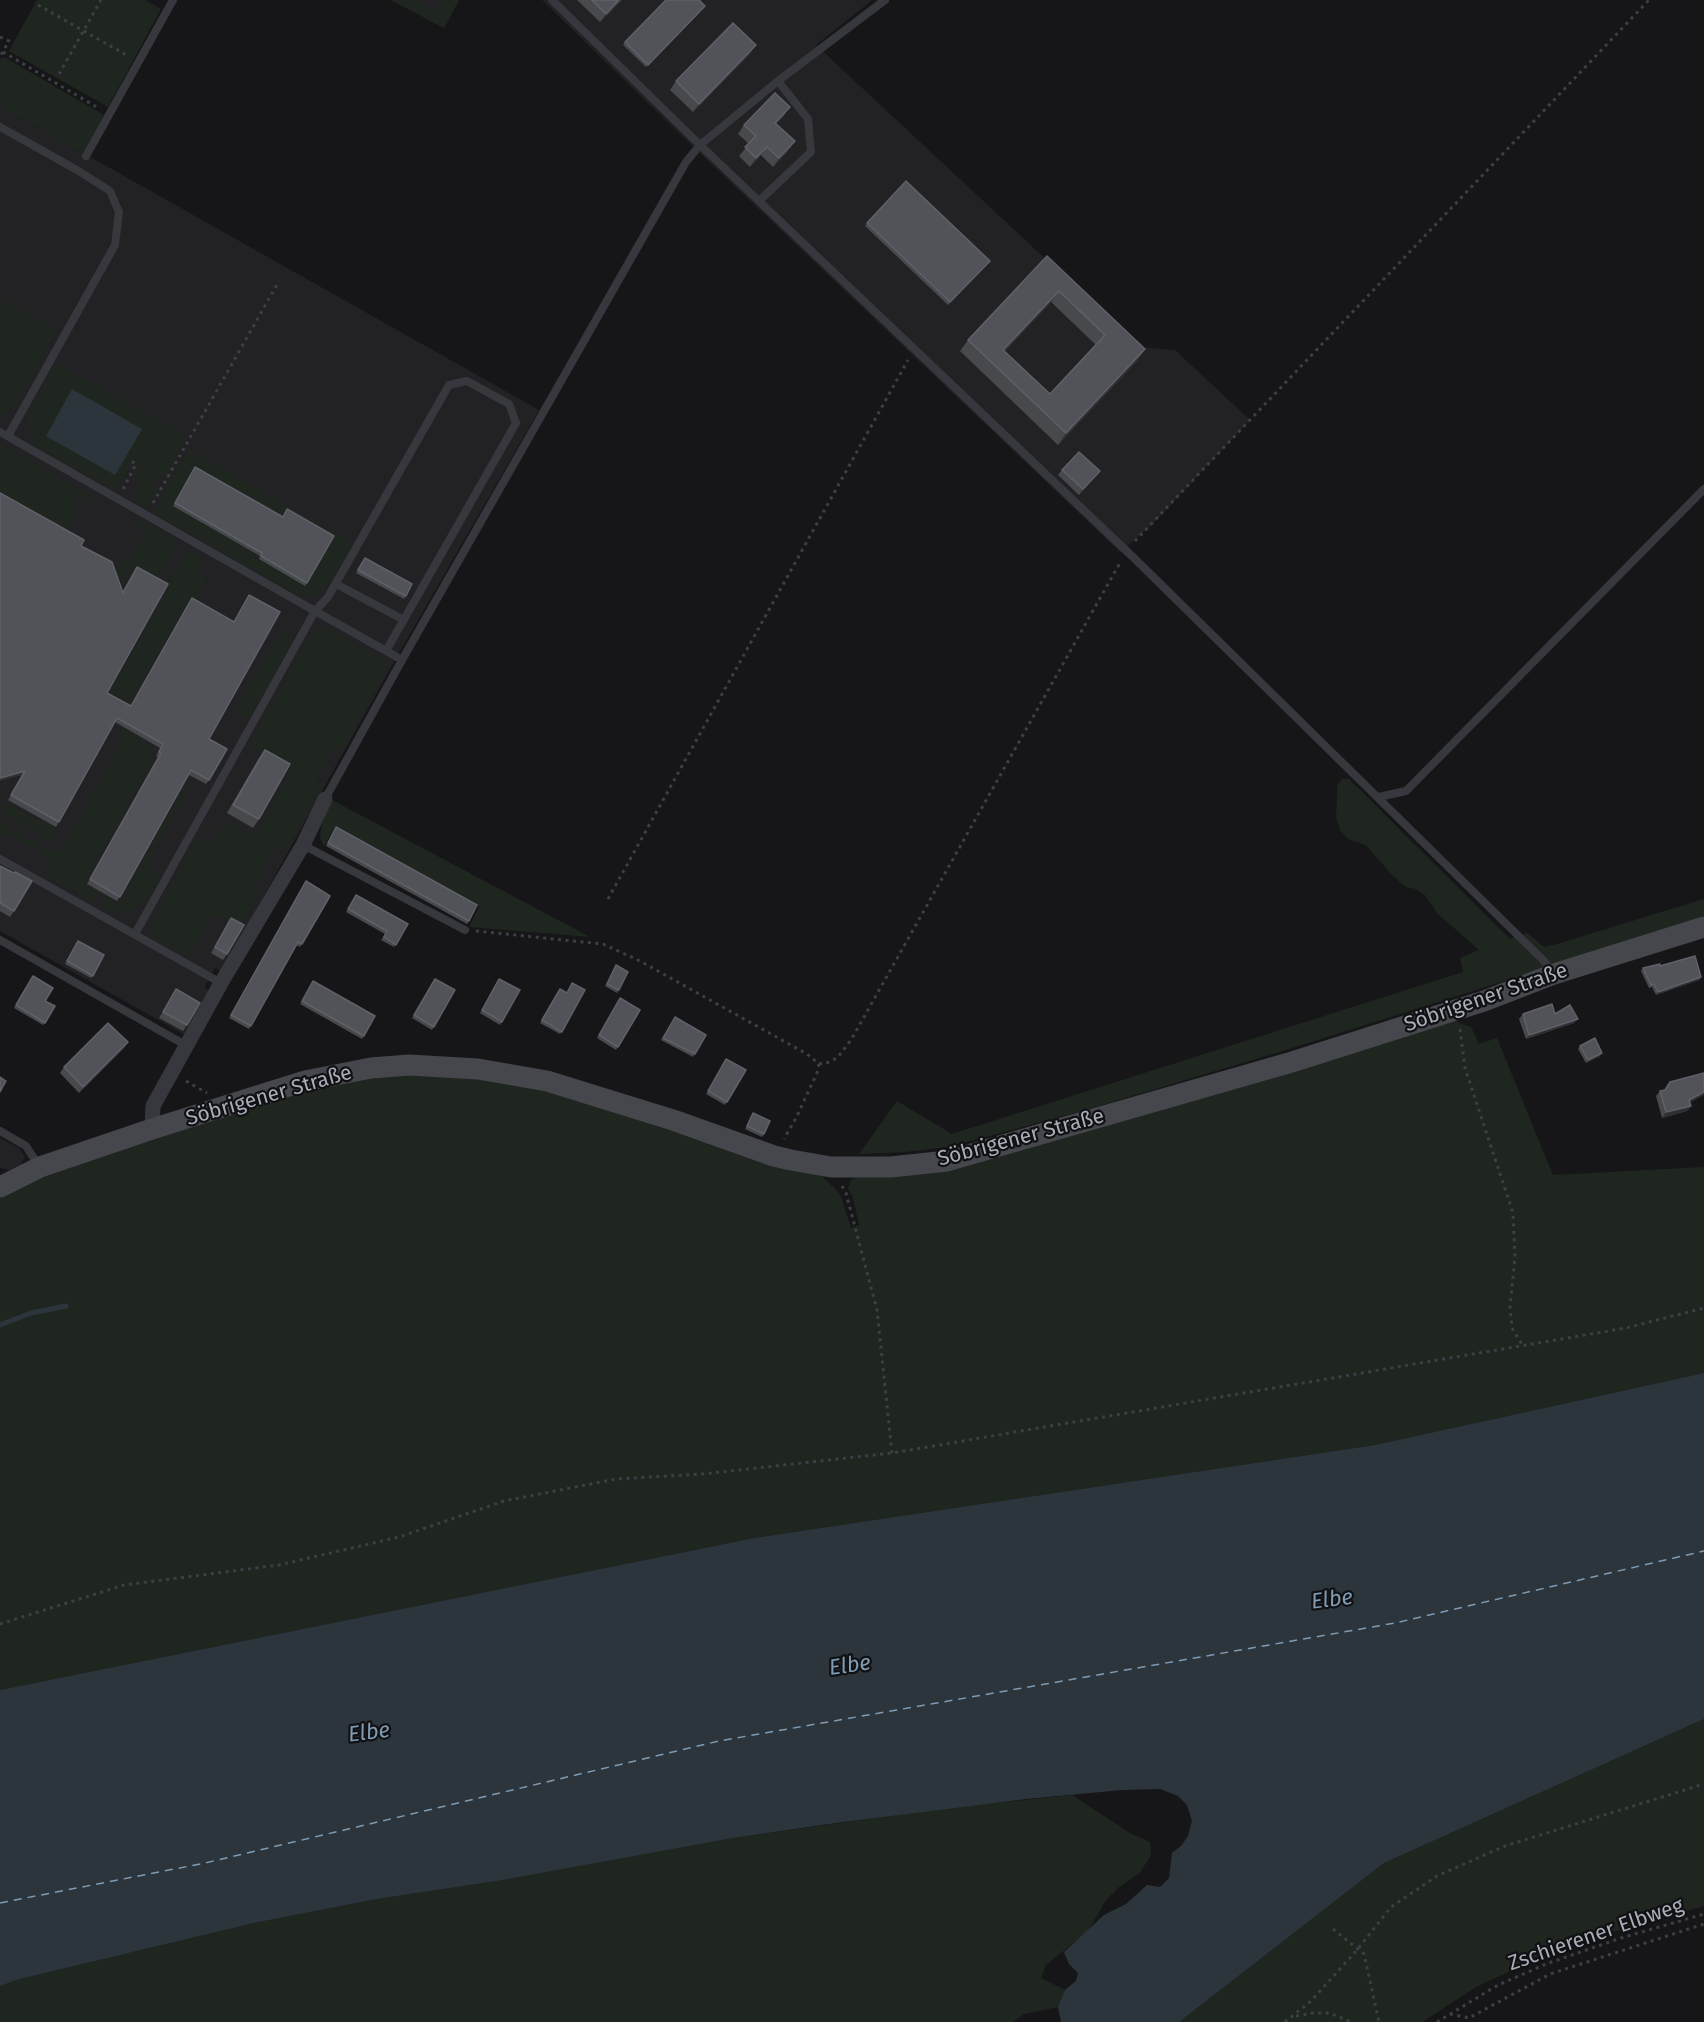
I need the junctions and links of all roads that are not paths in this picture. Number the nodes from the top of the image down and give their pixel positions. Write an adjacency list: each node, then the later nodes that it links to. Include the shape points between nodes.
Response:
1 (173, 0): 7 (lane)
2 (552, 0): 6 (lane)
3 (885, 0): 4 (lane)
4 (778, 81): 6 (lane); 8 (lane, via 808,119 811,152)
5 (0, 127): 9 (lane, via 110,191 119,212 115,245)
6 (699, 145): 8 (lane); 15 (lane)
7 (86, 156)
8 (759, 201): 16 (lane)
9 (4, 434): 12 (lane)
10 (1704, 489): 16 (lane, via 1406,790)
11 (336, 584): 12 (lane); 13 (lane); 13 (lane, via 449,386 467,381 509,404 516,423)
12 (315, 611): 14 (lane); 22 (lane)
13 (404, 620): 14 (lane)
14 (386, 651): 15 (lane)
15 (402, 660): 17 (lane)
16 (1379, 797): 24 (lane)
17 (325, 799): 18 (street, Söbrigener Straße)
18 (303, 845): 21 (lane); 25 (street, Söbrigener Straße)
19 (0, 859): 22 (lane)
20 (1704, 927): 24 (street, Söbrigener Straße)
21 (465, 930)
22 (135, 934): 25 (lane)
23 (0, 940): 26 (lane)
24 (1554, 974): 27 (street, Söbrigener Straße, via 1292,1062 947,1161 891,1167 831,1167 774,1156 547,1081 446,1066 371,1068 305,1081)
25 (221, 983): 26 (street, Söbrigener Straße)
26 (187, 1046): 27 (street, Söbrigener Straße, via 153,1106)
27 (152, 1129): 29 (street, Söbrigener Straße)
28 (0, 1131): 29 (lane, via 27,1146)
29 (40, 1167): 30 (street, Söbrigener Straße)
30 (0, 1187)

